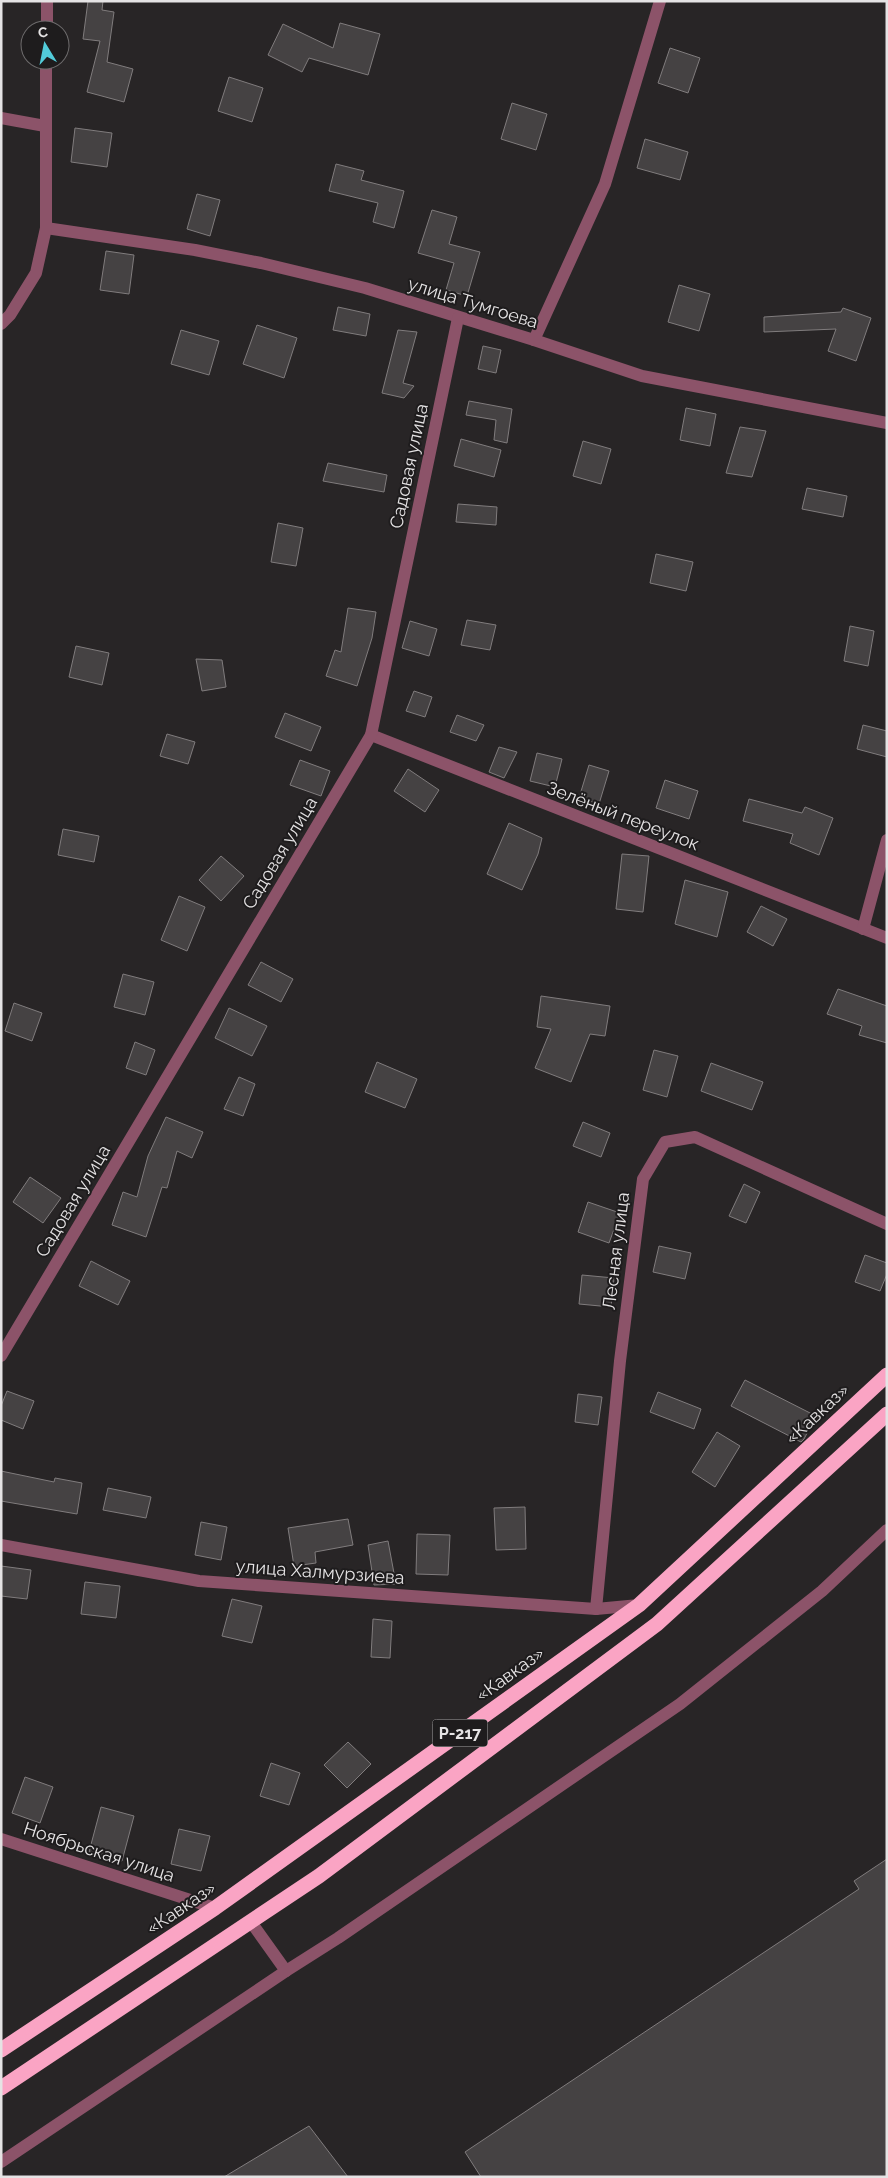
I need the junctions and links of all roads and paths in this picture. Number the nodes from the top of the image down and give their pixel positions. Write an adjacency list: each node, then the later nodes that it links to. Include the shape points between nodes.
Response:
1 (47, 1): 3 (street)
2 (660, 1): 10 (street, via 605,184)
3 (46, 20)
4 (46, 70): 6 (street)
5 (1, 118): 6 (street)
6 (45, 126): 7 (street)
7 (46, 228): 8 (street, улица Тумгоева, via 261,263 364,288); 9 (street, via 36,273 10,316)
8 (458, 318): 10 (street, улица Тумгоева); 12 (street, Садовая улица)
9 (1, 324)
10 (534, 340): 11 (street, улица Тумгоева, via 642,376)
11 (887, 423)
12 (371, 735): 14 (street, Зелёный переулок); 17 (street, Садовая улица)
13 (887, 840): 14 (street)
14 (863, 929): 15 (street, Зелёный переулок)
15 (887, 938)
16 (887, 1224): 23 (street, Лесная улица, via 695,1137 665,1142 643,1179 620,1361)
17 (1, 1356)
18 (887, 1375): 22 (highway, «Кавказ» / Р-217)
19 (887, 1414): 26 (highway, Р-217, via 657,1624 320,1876)
20 (887, 1530): 27 (street, via 822,1590 680,1704)
21 (1, 1545): 23 (street, улица Халмурзиева, via 199,1581)
22 (639, 1605): 23 (street, улица Халмурзиева); 25 (highway, «Кавказ» / Р-217)
23 (596, 1609)
24 (1, 1839): 25 (street, Ноябрьская улица)
25 (215, 1908): 28 (highway, «Кавказ» / Р-217)
26 (250, 1922): 27 (street); 29 (highway, Р-217)
27 (286, 1971): 30 (street)
28 (1, 2050)
29 (1, 2088)
30 (1, 2162)

